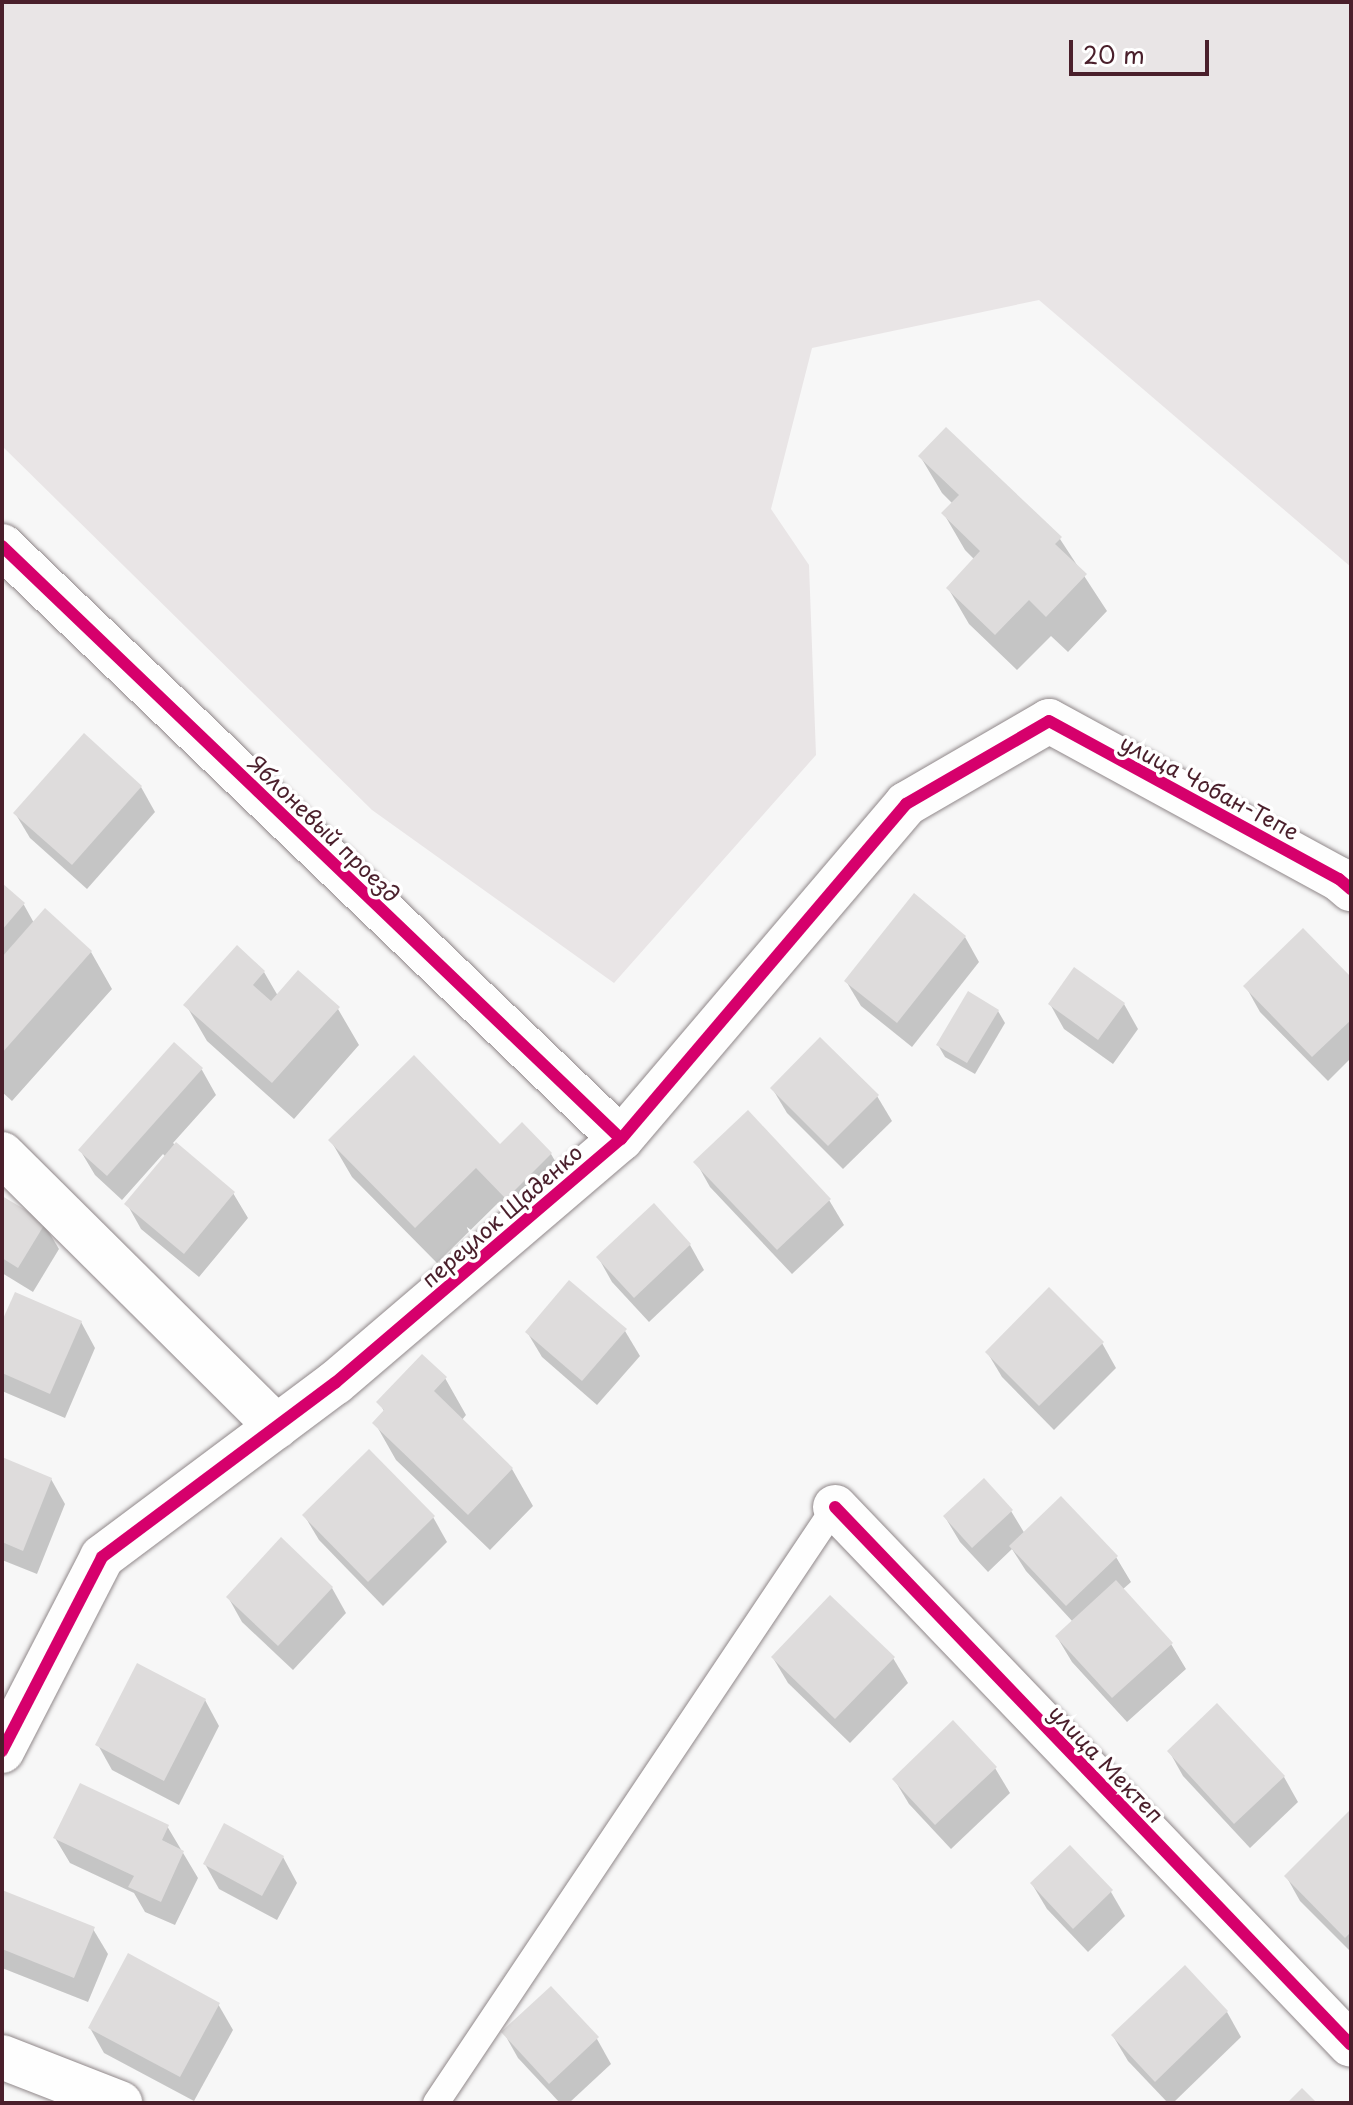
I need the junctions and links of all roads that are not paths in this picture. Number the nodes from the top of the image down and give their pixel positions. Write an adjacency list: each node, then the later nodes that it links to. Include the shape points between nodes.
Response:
1 (2, 546): 4 (street, Яблоневый проезд)
2 (1049, 721): 3 (street, улица Чобан-Тепе); 4 (street, переулок Щаденко, via 906,804)
3 (1351, 889)
4 (621, 1139): 6 (street, переулок Щаденко)
5 (2, 1154): 6 (street)
6 (277, 1427): 8 (street, переулок Щаденко, via 102,1557)
7 (835, 1507): 9 (street, улица Мектеп); 12 (lane)
8 (2, 1751)
9 (1351, 2045)
10 (2, 2057): 11 (street)
11 (120, 2103)
12 (436, 2103)

